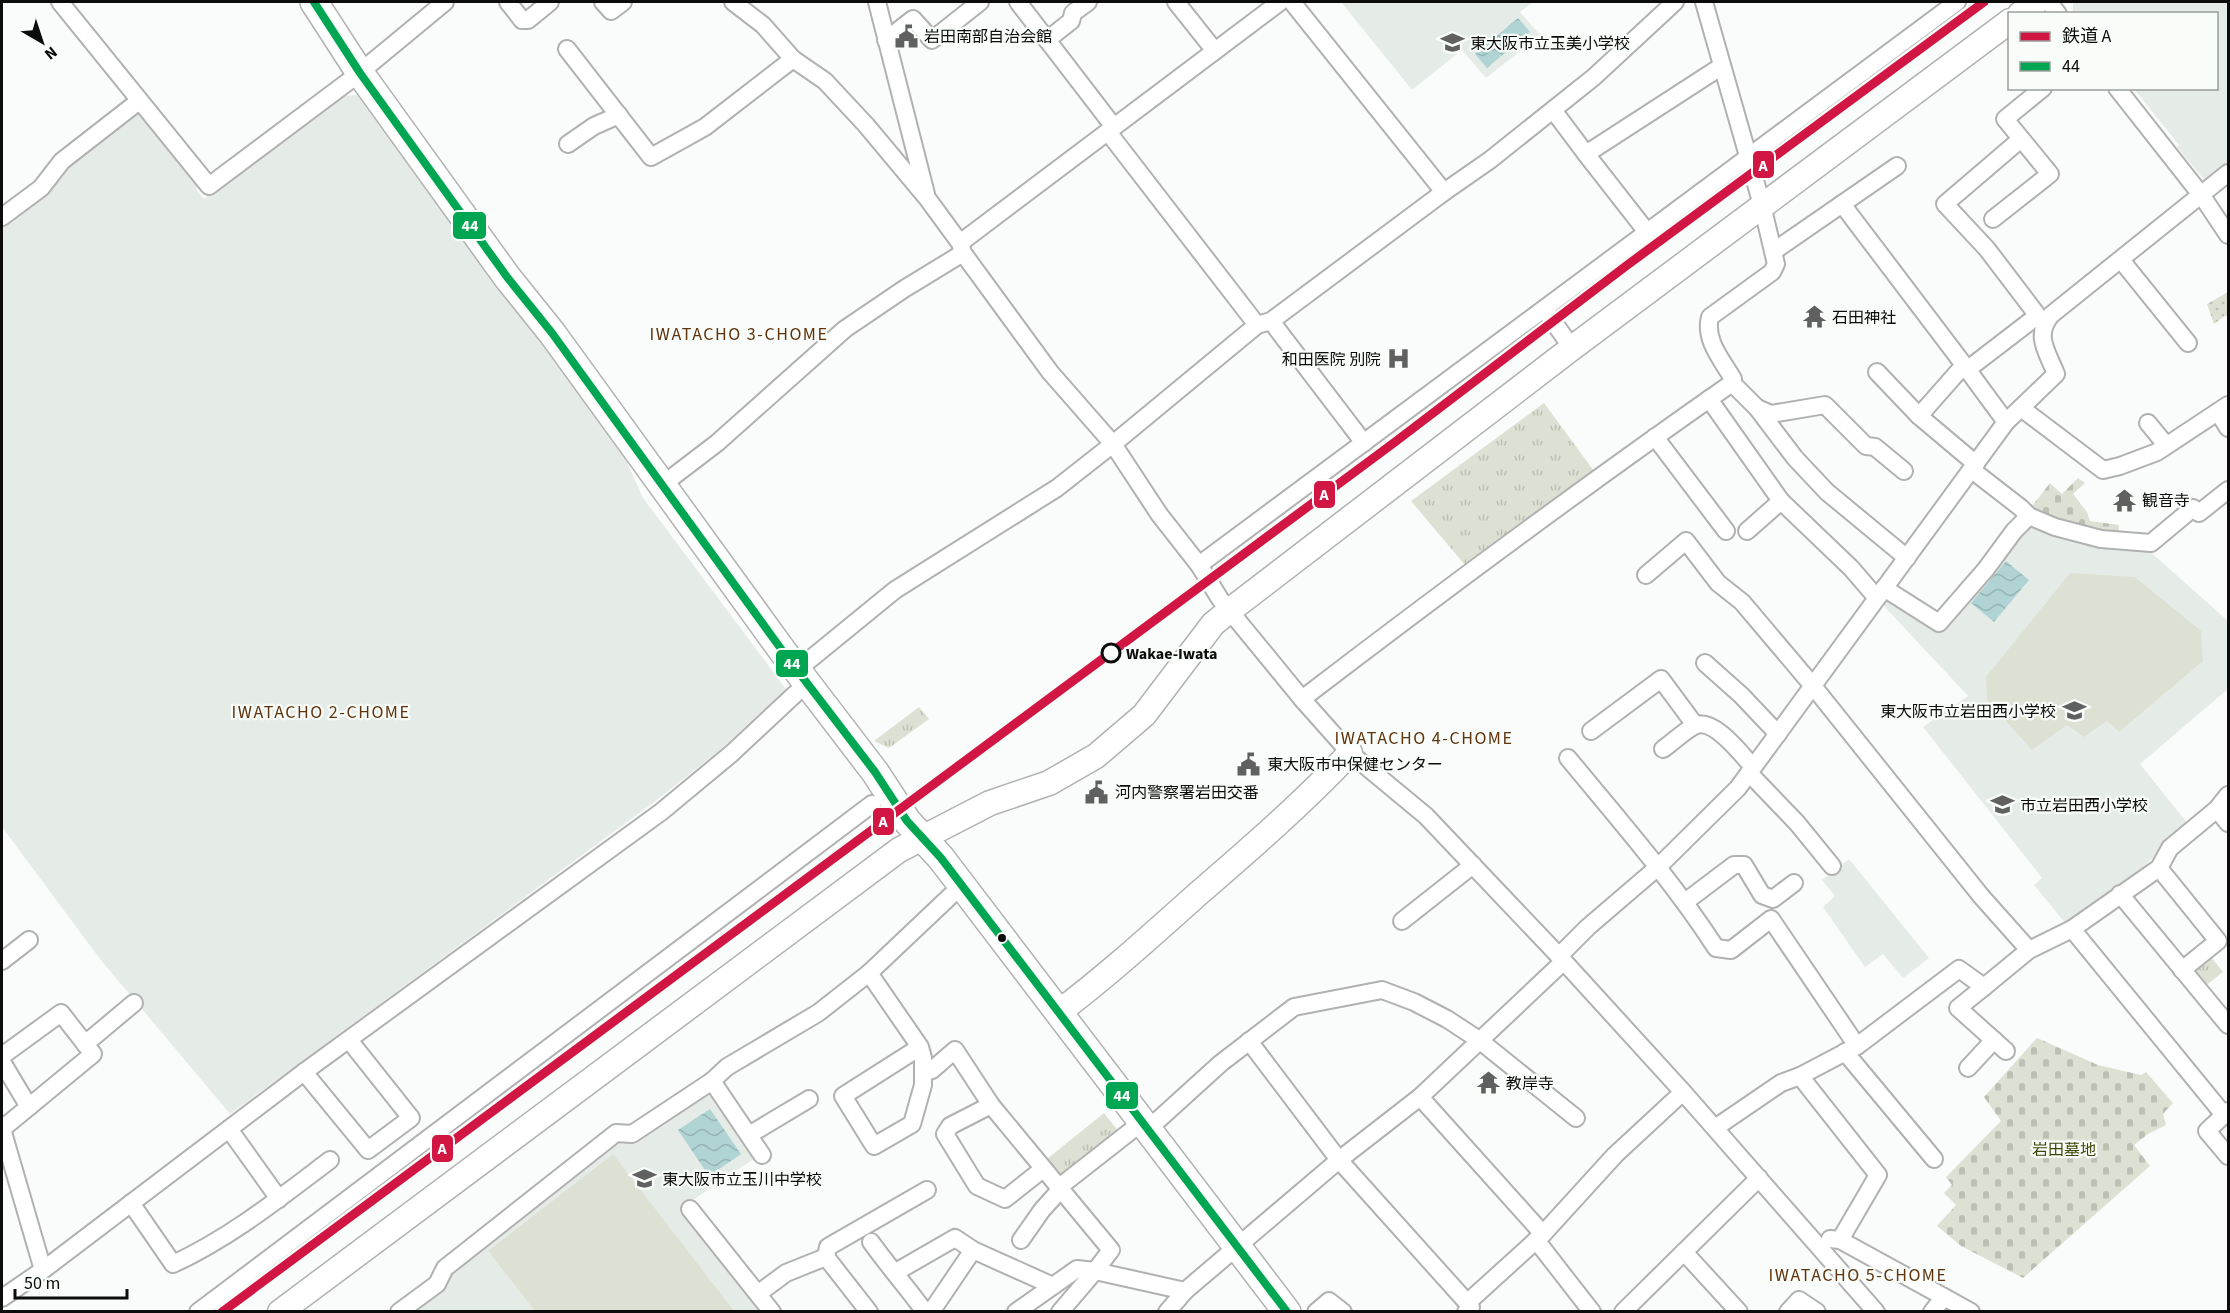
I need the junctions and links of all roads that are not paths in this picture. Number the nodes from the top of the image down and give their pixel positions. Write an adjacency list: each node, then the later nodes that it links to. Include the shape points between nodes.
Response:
1 (60, 2): 31 (street)
2 (314, 2): 28 (main road)
3 (445, 2): 28 (street)
4 (508, 2): 5 (street, via 522,20 528,20)
5 (550, 2)
6 (603, 2): 7 (street, via 611,11)
7 (623, 2)
8 (733, 2): 26 (street, via 764,25)
9 (877, 2): 22 (street)
10 (980, 2): 22 (street, via 932,40 913,19)
11 (1018, 2): 23 (street)
12 (1088, 2): 23 (street)
13 (1176, 2): 25 (street)
14 (1280, 2): 25 (street)
15 (1292, 2): 41 (street)
16 (1675, 2): 32 (street)
17 (1704, 2): 27 (street)
18 (1957, 2): 38 (street)
19 (2037, 2): 20 (street)
20 (2023, 12)
21 (2008, 22): 45 (street)
22 (886, 40): 43 (street)
23 (1047, 40): 34 (street)
24 (567, 49): 33 (street)
25 (1215, 51): 34 (street)
26 (793, 58): 33 (street, via 705,126 651,157); 43 (street, via 825,81)
27 (1722, 66): 37 (street); 38 (street)
28 (360, 73): 31 (street, via 209,186); 75 (main road)
29 (2041, 90): 35 (street, via 2005,119)
30 (2119, 90): 42 (street)
31 (139, 101): 46 (street, via 62,161 41,188)
32 (1552, 110): 37 (street); 41 (street)
33 (619, 115): 36 (street)
34 (1111, 129): 50 (street); 55 (street)
35 (2021, 139): 47 (street, via 2049,174); 54 (street, via 1945,204 1987,249)
36 (568, 144)
37 (1586, 154): 48 (street)
38 (1748, 157): 45 (street); 48 (street)
39 (1897, 166): 44 (street)
40 (2229, 173): 42 (street)
41 (1444, 192): 55 (street)
42 (2202, 196): 49 (street); 52 (street)
43 (927, 198): 50 (street)
44 (1842, 204): 51 (street); 58 (street)
45 (1762, 205): 51 (street); 57 (street)
46 (2, 217)
47 (1993, 219)
48 (1647, 232): 53 (street)
49 (2229, 235)
50 (962, 248): 71 (street, via 1050,372); 75 (street, via 845,329)
51 (1774, 251): 60 (street, via 1776,264 1772,272 1710,317 1709,339)
52 (2121, 260): 54 (street); 56 (street)
53 (1545, 310): 57 (street); 70 (street)
54 (2041, 320): 58 (street); 63 (street, via 2041,335 2056,374)
55 (1264, 323): 70 (street); 71 (street)
56 (2188, 343)
57 (1572, 348): 85 (street)
58 (1966, 367): 65 (street); 66 (street)
59 (1877, 372): 65 (street)
60 (1732, 383): 61 (street); 62 (street)
61 (1709, 399): 69 (street); 77 (street)
62 (1757, 408): 74 (street, via 1771,414 1825,405 1866,446 1875,447); 81 (street, via 1827,492)
63 (2021, 408): 66 (street); 72 (street, via 2103,470 2146,457)
64 (2223, 409): 68 (street); 72 (street)
65 (1919, 416): 73 (street)
66 (2006, 422): 73 (street)
67 (2148, 423): 72 (street)
68 (2229, 428)
69 (1655, 437): 79 (street); 89 (street, via 1450,585)
70 (1364, 443): 82 (street)
71 (1113, 444): 82 (street); 87 (street, via 1057,488 895,590)
72 (2166, 445)
73 (1974, 467): 78 (street); 81 (street)
74 (1904, 471)
75 (663, 485): 87 (main road)
76 (2229, 490): 78 (street, via 2199,513 2193,508 2151,543 2080,535)
77 (1781, 501): 80 (street); 84 (street)
78 (2029, 516): 84 (street, via 1939,623)
79 (1726, 531)
80 (1747, 531)
81 (1907, 558): 84 (street)
82 (1199, 566): 85 (street)
83 (1646, 574): 88 (street, via 1686,541 1718,583 1743,602)
84 (1880, 593): 88 (street)
85 (1229, 610): 89 (street); 101 (street, via 1213,624 1144,715 1096,756 1049,783 990,803)
86 (1705, 663): 92 (street)
87 (802, 677): 101 (main road); 122 (street, via 731,754 661,812)
88 (1813, 686): 92 (street); 113 (street)
89 (1302, 699): 94 (street)
90 (1695, 725): 91 (street, via 1661,679); 93 (street); 96 (street, via 1704,724 1729,739)
91 (1591, 731)
92 (1778, 734): 96 (street)
93 (1663, 749)
94 (1350, 753): 102 (street, via 1426,816); 120 (street, via 1314,792)
95 (1568, 758): 104 (street)
96 (1751, 770): 103 (street); 104 (street, via 1738,788)
97 (2229, 795): 99 (street)
98 (872, 804): 176 (street)
99 (2217, 810): 100 (street); 105 (street, via 2170,848)
100 (2229, 823)
101 (921, 837): 107 (main road); 177 (street)
102 (1473, 865): 110 (street); 114 (street)
103 (1832, 866)
104 (1658, 867): 109 (street); 114 (street, via 1588,927)
105 (2159, 868): 108 (street); 116 (street, via 2218,941)
106 (1794, 883): 109 (street, via 1773,899 1762,895 1744,865 1734,864)
107 (962, 885): 117 (street); 120 (main road)
108 (2120, 894): 111 (street); 116 (street)
109 (1685, 902): 127 (street, via 1716,948 1731,950 1771,919)
110 (1402, 921)
111 (2072, 929): 113 (street); 140 (street)
112 (29, 940): 115 (street)
113 (2029, 950): 118 (street)
114 (1561, 959): 123 (street); 135 (street)
115 (2, 961)
116 (2182, 970): 121 (street)
117 (869, 973): 126 (street); 134 (street, via 818,1013 727,1067)
118 (1984, 987): 127 (street, via 1959,969); 130 (street, via 1958,1008 2000,1046)
119 (134, 1003): 125 (street)
120 (1059, 1012): 142 (main road)
121 (2229, 1025)
122 (348, 1040): 131 (street); 131 (street, via 411,1118 368,1150)
123 (1479, 1040): 124 (street, via 1447,1019 1382,990 1294,1007); 136 (street); 141 (street)
124 (1249, 1041): 142 (street, via 1157,1120); 150 (street)
125 (85, 1044): 128 (street, via 61,1013); 139 (street, via 93,1054)
126 (920, 1047): 132 (street); 132 (street, via 843,1095 874,1146 912,1124)
127 (1851, 1049): 133 (street); 148 (street)
128 (2, 1056)
129 (2, 1062): 139 (street)
130 (1968, 1068)
131 (304, 1072): 144 (street)
132 (923, 1073): 138 (street, via 955,1050)
133 (1800, 1076): 143 (street, via 1781,1083); 161 (street, via 1878,1175)
134 (712, 1081): 145 (street); 178 (street, via 632,1134 616,1133 445,1268 436,1284)
135 (1683, 1092): 143 (street); 159 (street, via 1615,1155)
136 (1420, 1097): 150 (street); 159 (street)
137 (809, 1099): 145 (street)
138 (991, 1105): 151 (street); 151 (street, via 950,1126 945,1134 977,1186 1005,1199)
139 (29, 1107): 167 (street, via 2,1129)
140 (2226, 1113): 147 (street, via 2207,1131)
141 (1576, 1118)
142 (1144, 1126): 153 (street, via 1132,1130); 163 (main road)
143 (1715, 1128): 152 (street)
144 (229, 1129): 155 (street); 156 (street)
145 (749, 1135): 146 (street)
146 (762, 1155)
147 (2229, 1156)
148 (1934, 1159)
149 (330, 1160): 155 (street)
150 (1339, 1160): 163 (street); 175 (street)
151 (1043, 1169): 153 (street)
152 (1759, 1178): 158 (street); 165 (street)
153 (1059, 1189): 160 (street); 168 (street, via 1111,1250)
154 (927, 1190): 166 (street, via 828,1247)
155 (279, 1199): 156 (street, via 173,1264)
156 (131, 1203): 167 (street)
157 (690, 1209): 179 (street)
158 (1809, 1235): 161 (street); 194 (street)
159 (1539, 1237): 175 (street); 189 (street)
160 (1021, 1240)
161 (1840, 1240): 174 (street)
162 (871, 1242): 169 (street)
163 (1238, 1246): 172 (street); 186 (main road)
164 (973, 1250): 169 (street, via 955,1238); 170 (street); 182 (street)
165 (1684, 1251): 190 (street); 191 (street)
166 (826, 1257): 171 (street, via 786,1273); 180 (street)
167 (43, 1270): 173 (street)
168 (1095, 1271): 170 (street, via 1077,1269); 172 (street); 184 (street)
169 (896, 1272): 181 (street)
170 (1053, 1286): 183 (street)
171 (763, 1290)
172 (1185, 1291): 185 (street)
173 (3, 1292)
174 (1944, 1297): 195 (street); 196 (street)
175 (1467, 1307)
176 (198, 1311)
177 (280, 1311)
178 (399, 1311)
179 (772, 1311)
180 (869, 1311)
181 (925, 1311)
182 (931, 1311)
183 (1016, 1311)
184 (1060, 1311)
185 (1167, 1311)
186 (1287, 1311)
187 (1316, 1311): 188 (street, via 1329,1301)
188 (1343, 1311)
189 (1592, 1311)
190 (1623, 1311)
191 (1739, 1311)
192 (1788, 1311): 193 (street, via 1799,1300)
193 (1817, 1311)
194 (1876, 1311)
195 (1932, 1311)
196 (1971, 1311)

